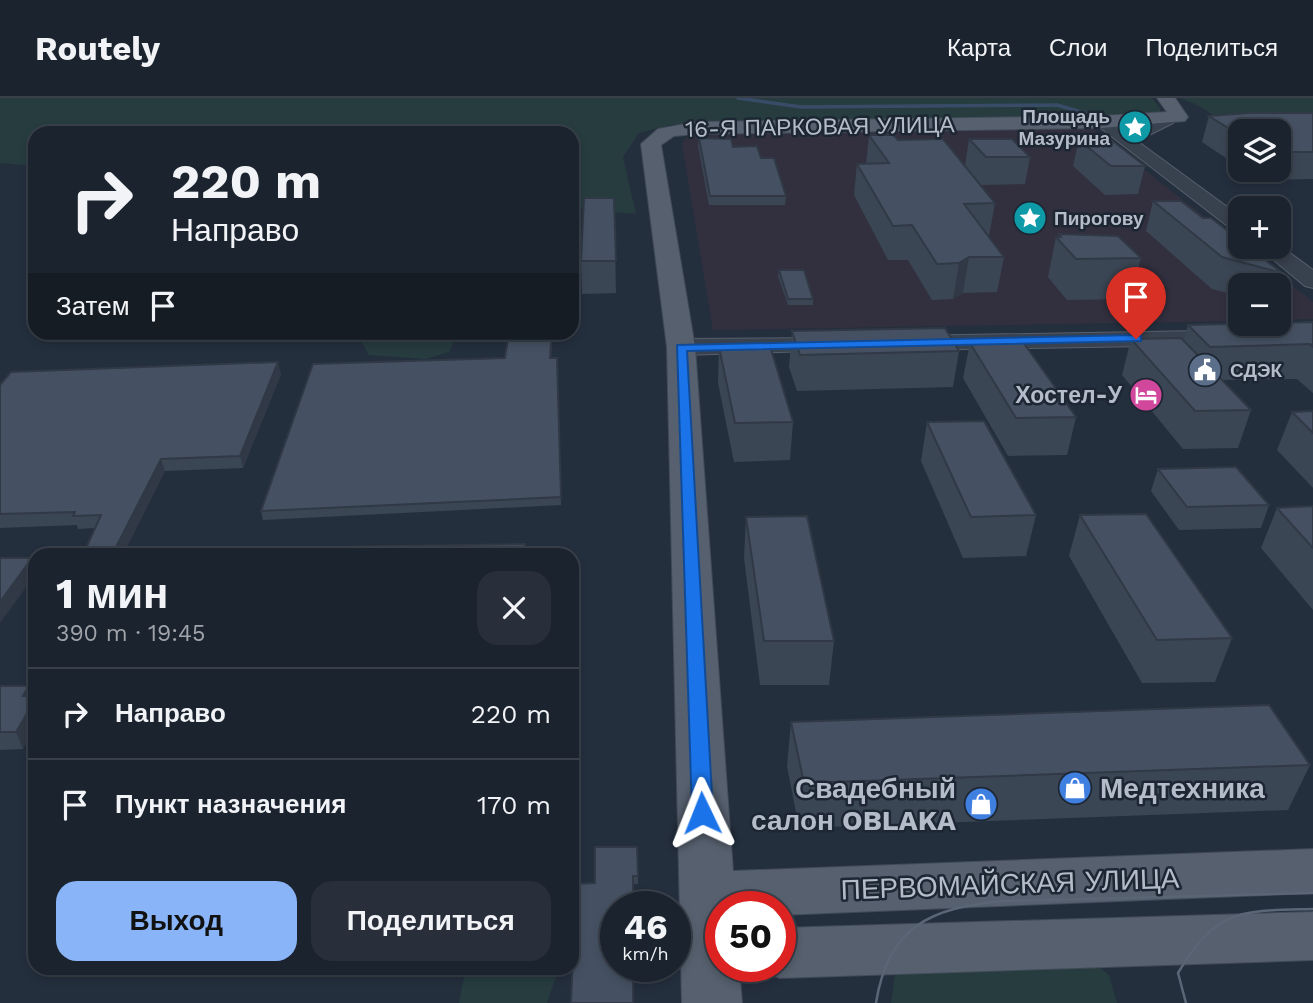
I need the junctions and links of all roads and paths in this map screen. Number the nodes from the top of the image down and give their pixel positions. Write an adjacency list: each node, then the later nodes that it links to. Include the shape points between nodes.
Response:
1 (1166, 98): 2 (main road, via 1180,114)
2 (1167, 120): 3 (main road, 16-Я ПАРКОВАЯ УЛИЦА); 4 (street)
3 (1101, 122): 4 (street); 11 (main road, 16-Я ПАРКОВАЯ УЛИЦА, via 696,128 657,136 651,144)
4 (1125, 140): 5 (street)
5 (1228, 216)
6 (1284, 259): 7 (street)
7 (1313, 281)
8 (1313, 336): 10 (street)
9 (857, 344): 11 (street)
10 (883, 344)
11 (681, 347): 13 (main road, 16-Я ПАРКОВАЯ УЛИЦА)
12 (1313, 871): 14 (main road, ПЕРВОМАЙСКАЯ УЛИЦА)
13 (706, 891)
14 (796, 891)
15 (1313, 936): 16 (main road)
16 (796, 952)

